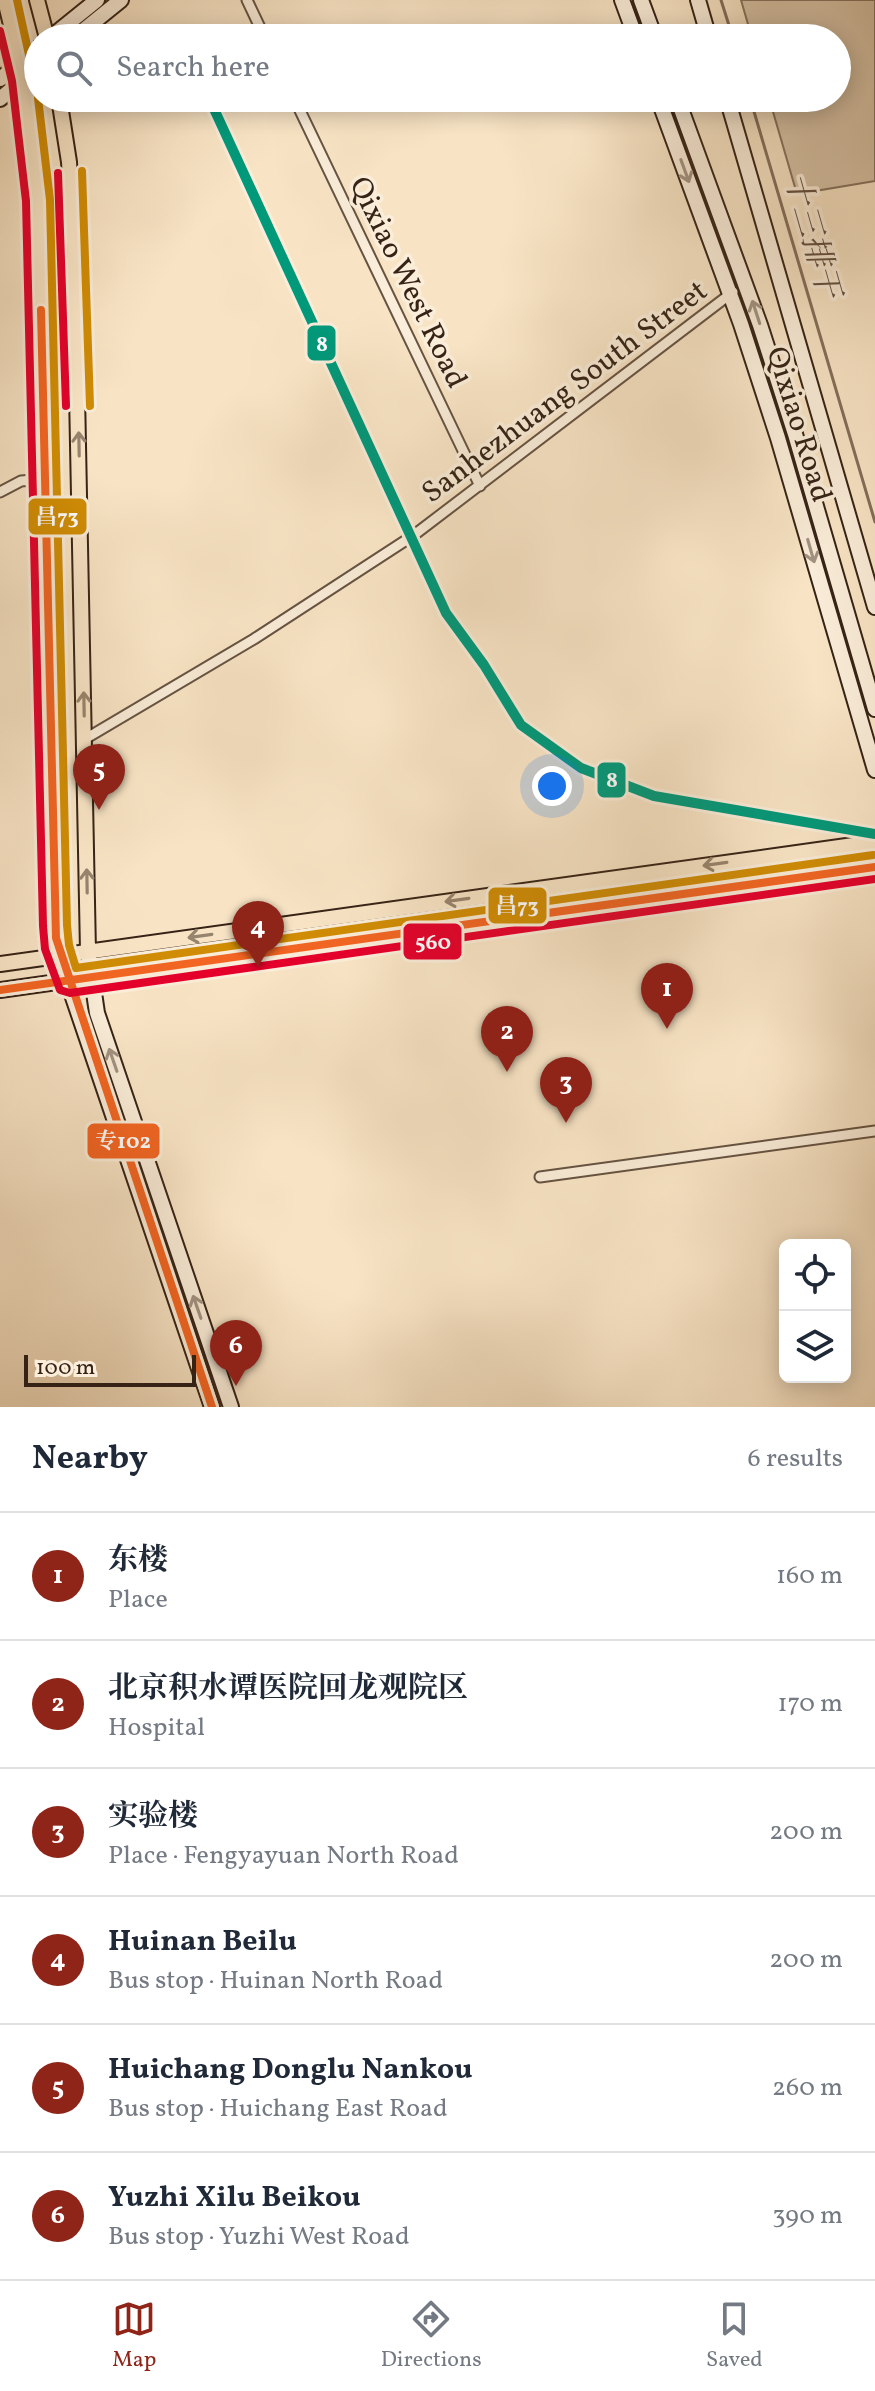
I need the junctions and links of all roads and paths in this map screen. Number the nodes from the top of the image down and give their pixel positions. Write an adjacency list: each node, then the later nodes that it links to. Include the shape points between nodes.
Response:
1 (5, 0): 17 (main road)
2 (37, 0): 9 (main road)
3 (97, 0): 10 (street)
4 (121, 0): 11 (street)
5 (247, 0): 12 (street)
6 (622, 0): 13 (street)
7 (641, 0): 14 (street)
8 (698, 0): 15 (street)
9 (45, 24)
10 (67, 24)
11 (91, 24)
12 (258, 24)
13 (631, 24)
14 (650, 24)
15 (705, 24)
16 (24, 60): 17 (street)
17 (21, 62): 18 (street); 19 (main road)
18 (0, 79)
19 (24, 79): 20 (street)
20 (0, 99)
21 (28, 112): 29 (main road, via 38,200)
22 (61, 112): 34 (main road, one-way to 22, via 74,242)
23 (301, 112): 30 (street, Qixiao West Road)
24 (663, 112): 28 (street, Qixiao Road, one-way to 28)
25 (682, 112): 27 (street, Qixiao Road)
26 (731, 112): 32 (street)
27 (746, 283): 28 (street, Sanhezhuang South Street); 33 (street, Qixiao Road, one-way to 27)
28 (731, 294): 30 (street, Sanhezhuang South Street); 35 (street, Qixiao Road, one-way to 35)
29 (45, 479): 31 (street, via 21,481); 39 (main road)
30 (480, 486): 34 (street, Sanhezhuang South Street, via 339,585)
31 (0, 492)
32 (875, 607)
33 (875, 709)
34 (85, 739): 38 (main road, one-way to 34)
35 (875, 770)
36 (875, 842): 38 (main road, one-way to 38)
37 (875, 867): 41 (main road)
38 (88, 952): 39 (main road); 41 (street)
39 (59, 956): 40 (main road); 42 (street)
40 (0, 964)
41 (90, 978): 42 (main road); 47 (street, one-way to 41)
42 (68, 981): 43 (main road); 46 (street)
43 (0, 990)
44 (875, 1131): 45 (street)
45 (540, 1177)
46 (212, 1407)
47 (231, 1407)

